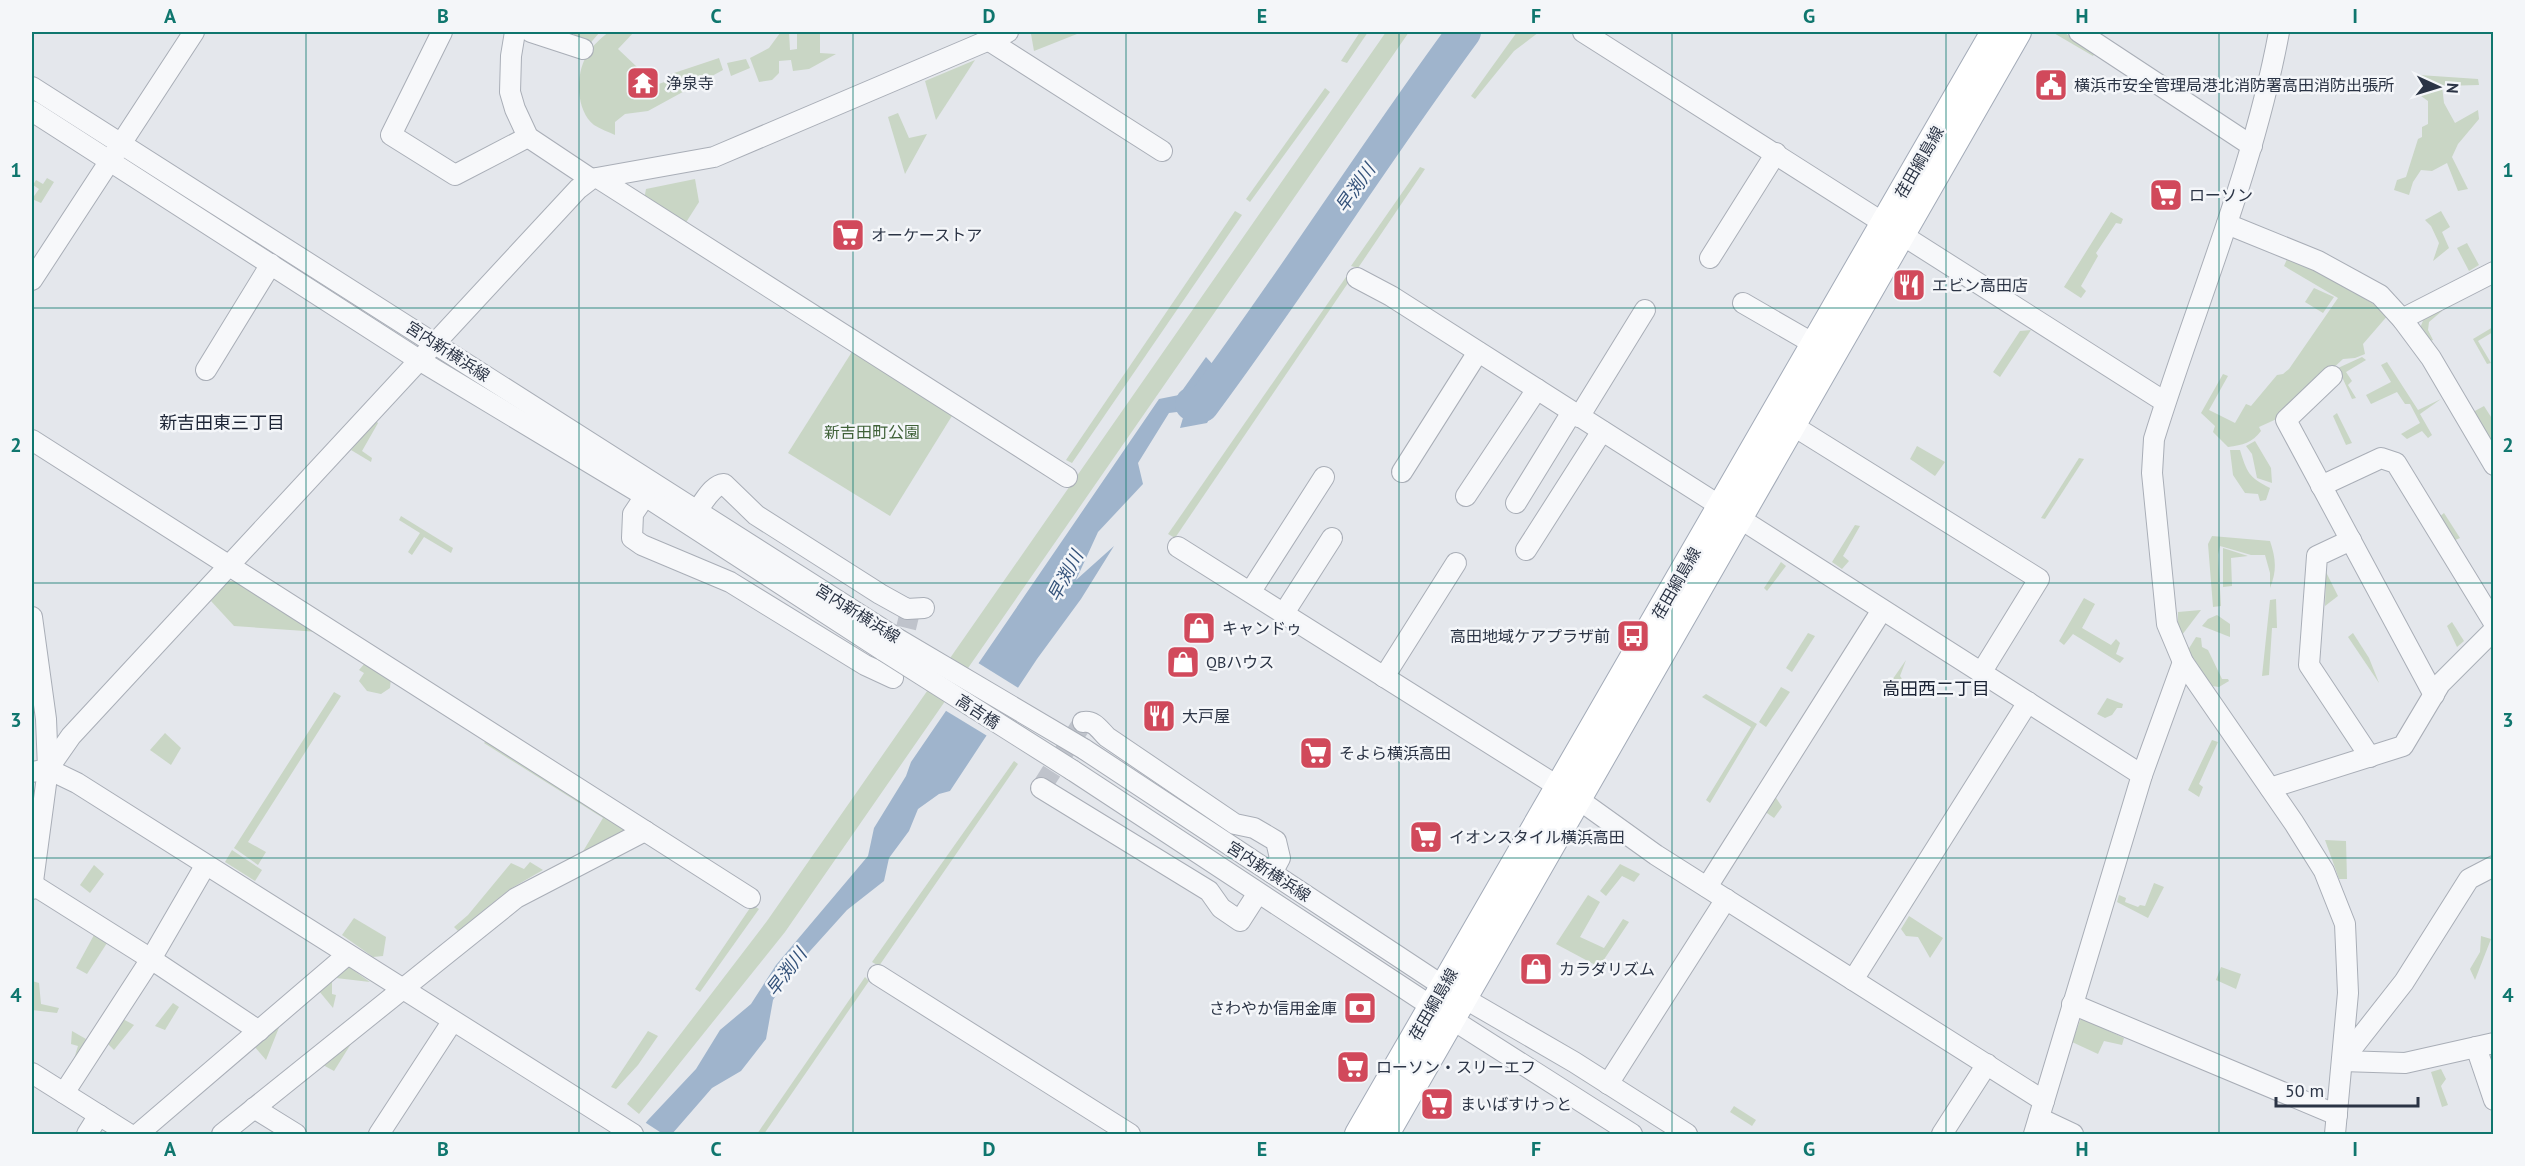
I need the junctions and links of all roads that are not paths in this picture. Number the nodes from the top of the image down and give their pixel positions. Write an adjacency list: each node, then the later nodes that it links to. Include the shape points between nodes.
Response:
1 (194, 32): 15 (street)
2 (442, 32): 14 (street, via 391,135 455,175)
3 (516, 32): 14 (street, via 510,92)
4 (531, 32): 11 (street)
5 (1008, 32): 10 (street)
6 (1583, 32): 18 (street)
7 (2079, 32): 16 (street)
8 (2279, 32): 16 (street)
9 (2007, 33): 22 (main road, 荏田綱島線)
10 (988, 40): 17 (street); 20 (street, via 714,157)
11 (583, 49)
12 (32, 87): 15 (street, 宮内新横浜線)
13 (32, 111): 19 (street, 宮内新横浜線)
14 (528, 137): 20 (street)
15 (121, 144): 19 (street); 31 (street, 宮内新横浜線)
16 (2252, 146): 21 (street)
17 (1162, 151)
18 (1776, 153): 22 (street); 23 (street)
19 (110, 161): 24 (street, 宮内新横浜線); 27 (street)
20 (595, 179): 31 (street, via 578,189); 45 (street)
21 (2226, 225): 30 (street, via 2318,261 2379,295); 38 (street)
22 (1893, 228): 32 (main road, 荏田綱島線); 38 (street); 40 (main road, 荏田綱島線)
23 (1710, 258)
24 (272, 264): 34 (street, 宮内新横浜線); 35 (street)
25 (2492, 277): 30 (street)
26 (1358, 278): 33 (street)
27 (32, 280)
28 (1743, 303): 32 (street)
29 (1645, 310): 39 (street)
30 (2402, 319): 43 (street)
31 (435, 343): 34 (street); 51 (street, 宮内新横浜線)
32 (1814, 344): 52 (main road, 荏田綱島線)
33 (1478, 352): 37 (street); 44 (street)
34 (419, 360): 48 (street, 宮内新横浜線); 58 (street)
35 (206, 370)
36 (2332, 376): 47 (street, via 2286,420)
37 (1537, 389): 39 (street); 49 (street)
38 (2165, 402): 67 (street, via 2154,439 2152,473 2167,624)
39 (1575, 414): 41 (street); 50 (street)
40 (1792, 425): 52 (main road, 荏田綱島線); 68 (street, via 2039,579)
41 (1602, 431): 52 (street); 56 (street)
42 (32, 440): 58 (street)
43 (2490, 453)
44 (1402, 472)
45 (1067, 477)
46 (1324, 477): 59 (street)
47 (2321, 486): 54 (street); 64 (street, via 2382,458 2396,463)
48 (645, 496): 66 (street, 宮内新横浜線); 70 (street, via 633,514 632,538 730,582 865,665)
49 (1466, 496)
50 (1516, 503)
51 (697, 510): 61 (street, via 712,490 724,484 756,515); 66 (street, 宮内新横浜線)
52 (1730, 512): 60 (street); 80 (main road, 荏田綱島線)
53 (1332, 538): 62 (street)
54 (2351, 540): 71 (street); 74 (street, via 2317,556 2309,665)
55 (1178, 547): 59 (street)
56 (1526, 550)
57 (1456, 562): 69 (street)
58 (230, 566): 75 (street); 81 (street)
59 (1251, 591): 62 (street)
60 (1882, 610): 68 (street); 86 (street)
61 (913, 611)
62 (1284, 612): 69 (street)
63 (32, 617): 75 (street, via 46,719)
64 (2493, 623)
65 (2493, 630): 71 (street)
66 (891, 645): 76 (street, 高吉橋, bridge); 84 (street, 宮内新横浜線, bridge, via 1084,750)
67 (2183, 662): 77 (street); 79 (street)
68 (1982, 673): 72 (street)
69 (1384, 677): 80 (street)
70 (893, 678)
71 (2434, 695): 74 (street, via 2403,746)
72 (2028, 702): 77 (street); 93 (street)
73 (1083, 722): 84 (street, via 1095,724 1234,824 1254,828 1276,841 1280,858)
74 (2370, 757): 79 (street)
75 (40, 771): 82 (street, via 77,783); 85 (street)
76 (1072, 771): 87 (street, 宮内新横浜線)
77 (2142, 775): 96 (street)
78 (1041, 788): 87 (street, via 1209,891 1221,908 1240,921)
79 (2270, 788): 100 (street, via 2324,871 2344,924 2348,993)
80 (1568, 792): 86 (street); 95 (main road, 荏田綱島線)
81 (645, 831): 88 (street); 94 (street, via 516,898)
82 (206, 866): 90 (street); 91 (street)
83 (2493, 866): 100 (street, via 2469,879 2404,982)
84 (1272, 873): 95 (street, 宮内新横浜線)
85 (32, 884): 91 (street)
86 (1707, 887): 89 (street)
87 (1258, 893): 95 (street, 宮内新横浜線)
88 (750, 898)
89 (1725, 899): 93 (street); 103 (street)
90 (347, 955): 94 (street); 98 (street)
91 (151, 958): 98 (street); 104 (street)
92 (878, 975): 118 (street)
93 (1853, 980): 101 (street)
94 (401, 990): 97 (street); 106 (street)
95 (1448, 1003): 103 (street, 宮内新横浜線); 119 (main road, 荏田綱島線); 120 (main road, 荏田綱島線); 121 (street, 宮内新横浜線)
96 (2072, 1004): 108 (street); 109 (street)
97 (452, 1022): 116 (street); 117 (street)
98 (259, 1031): 113 (street)
99 (2485, 1045): 100 (street, via 2405,1063); 105 (street)
100 (2342, 1060): 109 (street)
101 (1987, 1064): 108 (street); 122 (street)
102 (32, 1072): 104 (street)
103 (1608, 1084): 110 (street, 宮内新横浜線)
104 (64, 1093): 107 (street)
105 (2493, 1100)
106 (254, 1108): 114 (street); 115 (street)
107 (99, 1115): 111 (street); 112 (street)
108 (2039, 1118): 123 (street)
109 (2336, 1125)
110 (1671, 1132)
111 (87, 1134)
112 (129, 1134)
113 (138, 1134)
114 (222, 1134)
115 (296, 1134)
116 (379, 1134)
117 (633, 1134)
118 (1130, 1134)
119 (1358, 1134)
120 (1386, 1134)
121 (1632, 1134)
122 (1941, 1134)
123 (2073, 1134)

